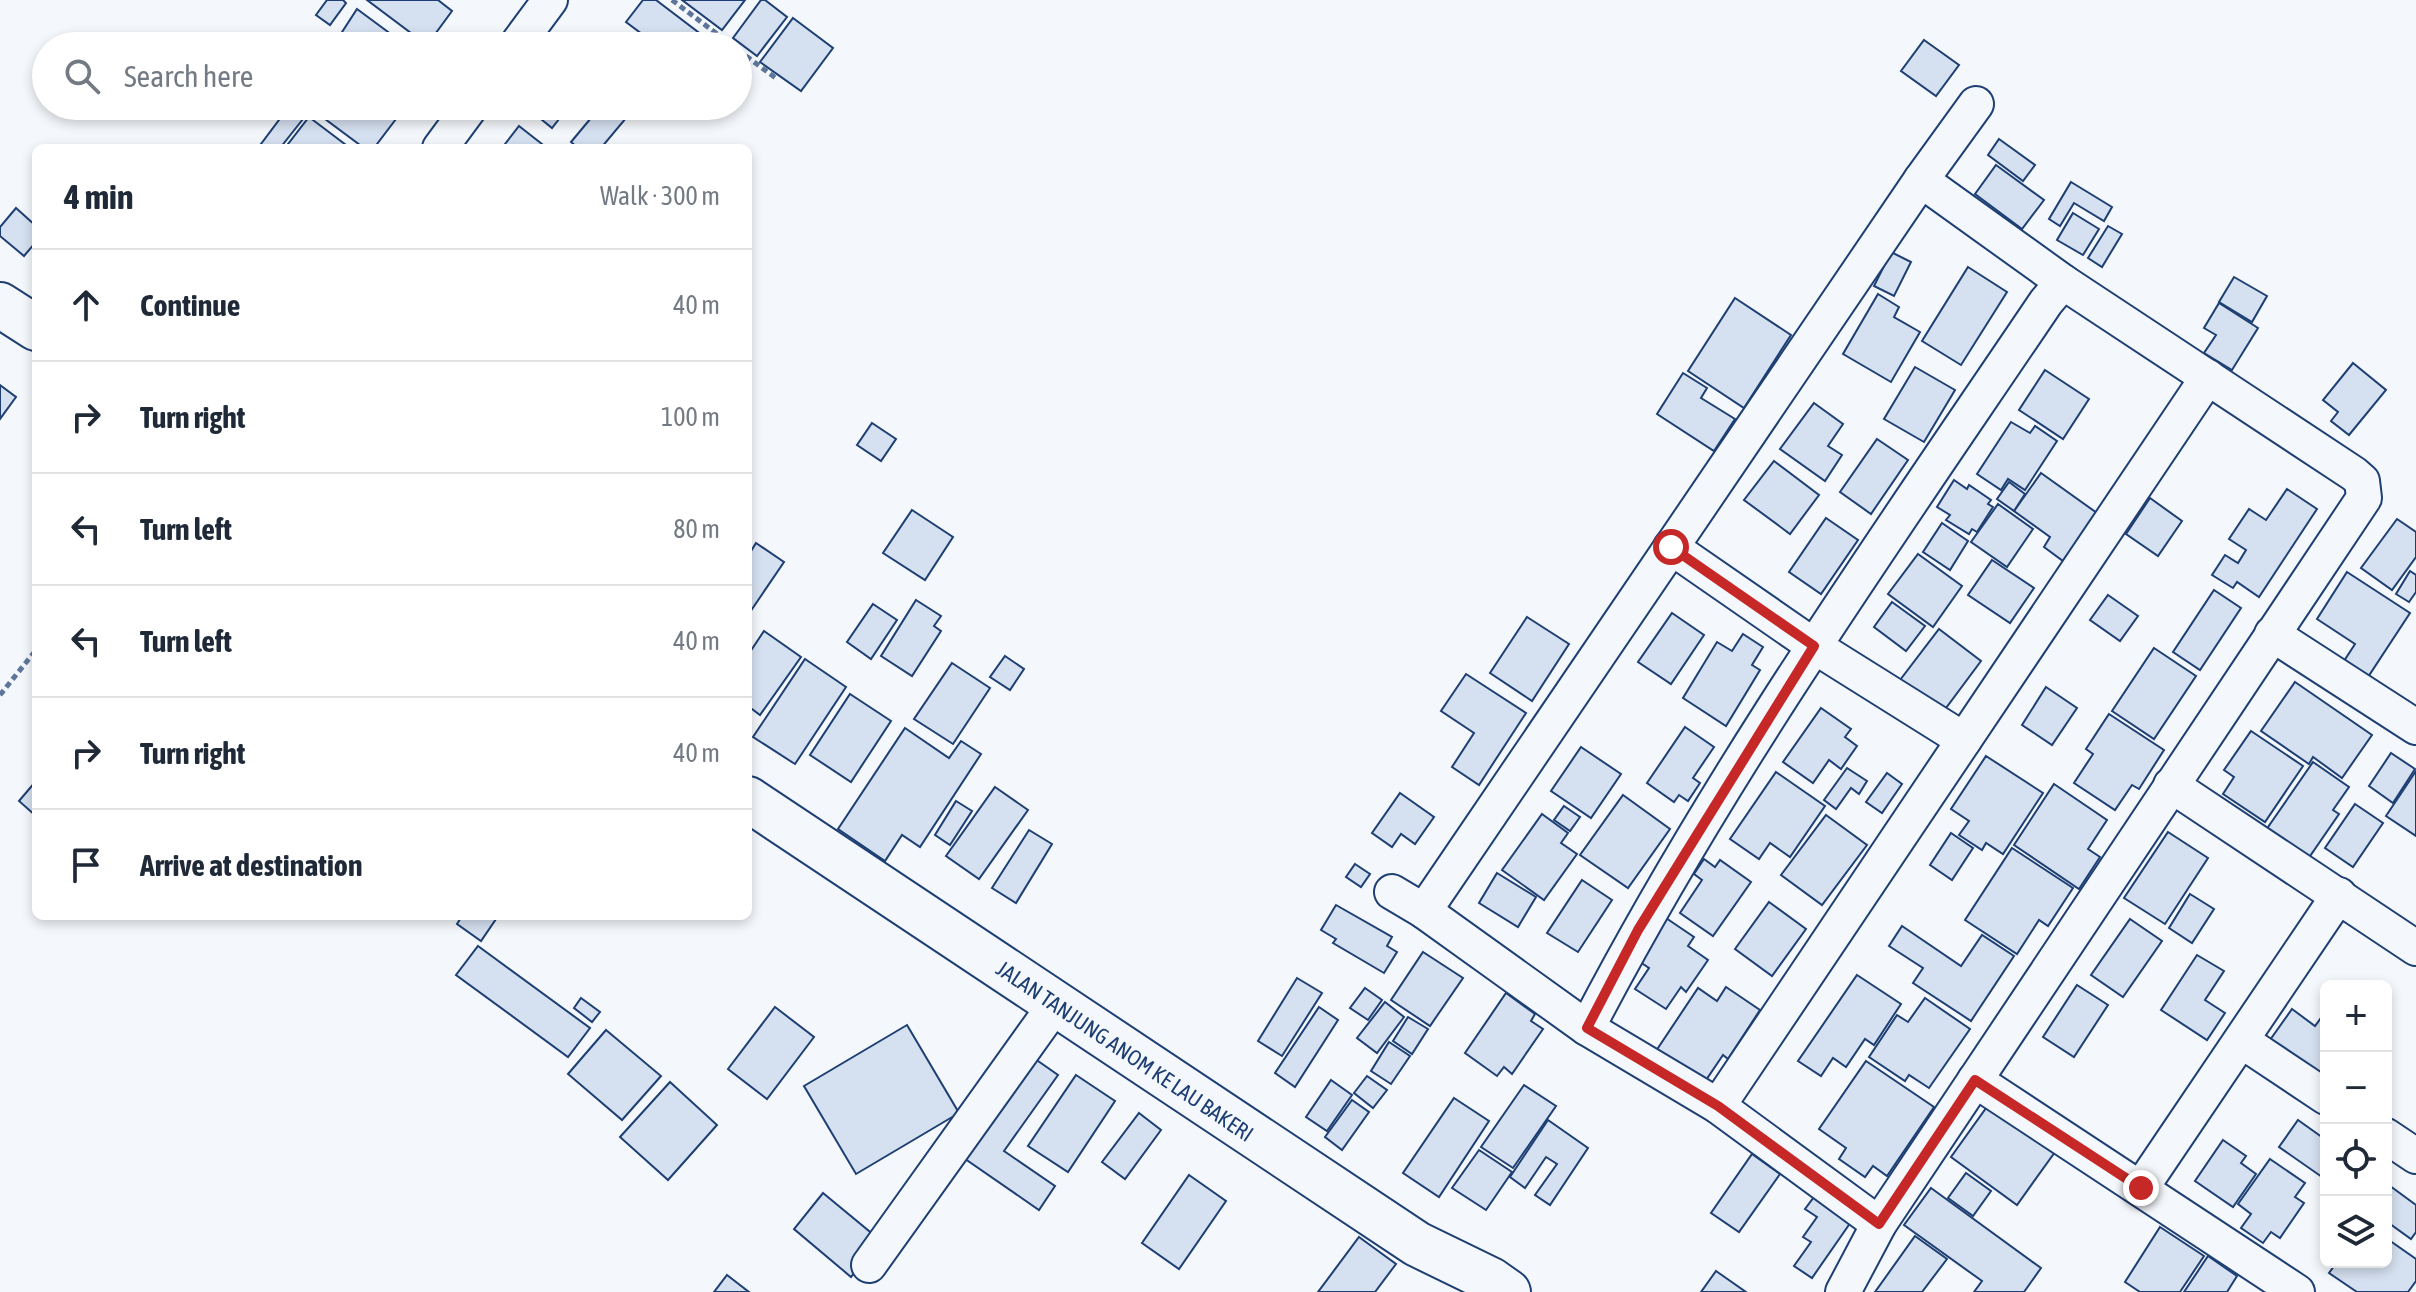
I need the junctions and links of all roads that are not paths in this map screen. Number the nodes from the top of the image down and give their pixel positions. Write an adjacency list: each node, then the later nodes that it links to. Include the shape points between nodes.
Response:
1 (550, 0): 2 (street)
2 (526, 32)
3 (1976, 104): 6 (street)
4 (461, 120): 5 (street)
5 (443, 144)
6 (1921, 180): 7 (street); 11 (street)
7 (2063, 282): 10 (street); 13 (street)
8 (0, 305): 9 (main road)
9 (32, 325)
10 (2208, 377): 12 (street, via 2362,481 2364,498); 15 (street)
11 (1671, 547): 13 (street); 20 (street)
12 (2272, 634): 14 (street); 16 (street)
13 (1814, 646): 15 (street); 23 (street, via 1638,930)
14 (2416, 727)
15 (1964, 740): 27 (street)
16 (2171, 785): 19 (street); 25 (street)
17 (752, 802): 22 (main road, JALAN TANJUNG ANOM KE LAU BAKERI)
18 (1392, 892): 20 (street)
19 (2339, 895): 21 (street); 24 (street)
20 (1424, 911): 23 (street)
21 (2416, 948)
22 (1055, 1005): 32 (street); 33 (main road, JALAN TANJUNG ANOM KE LAU BAKERI, via 1417,1244)
23 (1587, 1028): 27 (street)
24 (2242, 1041): 26 (street); 30 (street)
25 (1975, 1080): 30 (street); 31 (street)
26 (2320, 1093)
27 (1718, 1106): 31 (street)
28 (2392, 1140): 29 (street)
29 (2416, 1156)
30 (2141, 1188): 35 (street)
31 (1879, 1224): 34 (street)
32 (869, 1265)
33 (1493, 1288)
34 (1843, 1292)
35 (2297, 1292)

